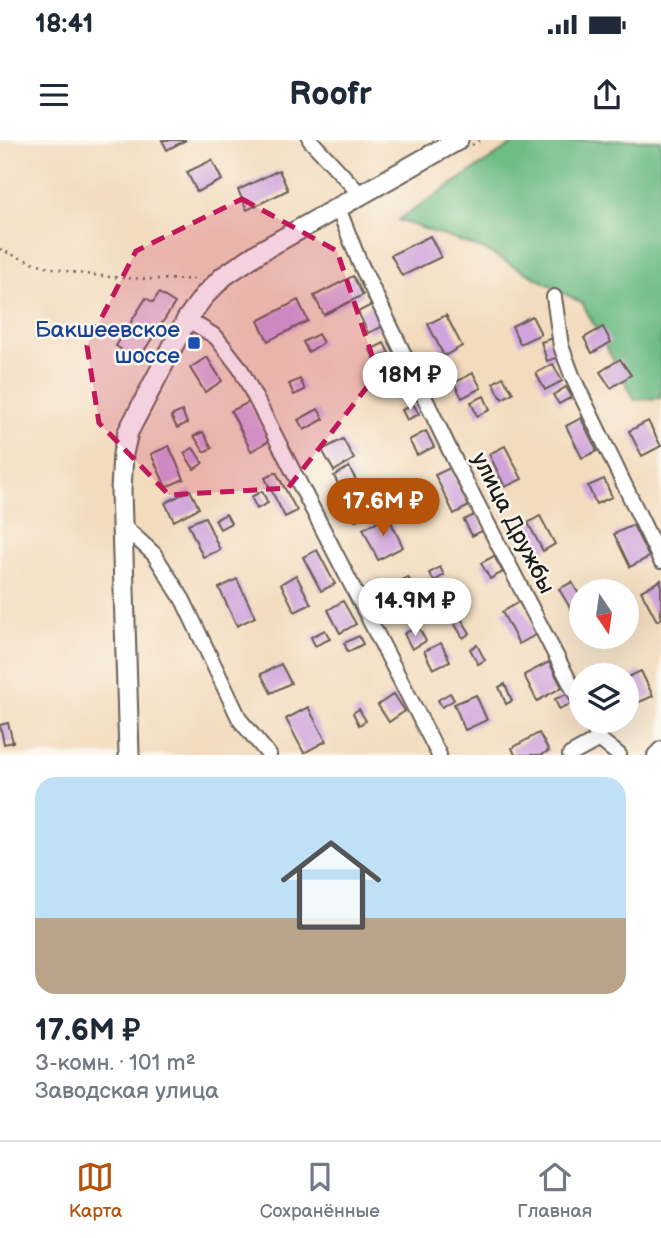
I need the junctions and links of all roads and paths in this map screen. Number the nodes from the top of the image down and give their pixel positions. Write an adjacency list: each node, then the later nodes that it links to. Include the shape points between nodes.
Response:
1 (310, 140): 3 (street)
2 (458, 140): 3 (street)
3 (361, 195): 4 (street)
4 (338, 208): 6 (street); 11 (street, улица Дружбы, via 455,461)
5 (0, 249): 6 (path, via 38,264 92,275)
6 (224, 276): 8 (street)
7 (554, 297): 10 (street, via 561,346 573,379)
8 (187, 319): 9 (street, via 128,432 122,454); 17 (street, via 216,337 240,368)
9 (121, 524): 15 (street); 16 (street, via 154,554 183,600 240,720)
10 (661, 561)
11 (569, 681)
12 (596, 733): 13 (street)
13 (599, 739): 18 (street); 19 (street)
14 (661, 749): 20 (street)
15 (129, 755)
16 (269, 755)
17 (439, 755)
18 (570, 755)
19 (619, 755)
20 (655, 755)

